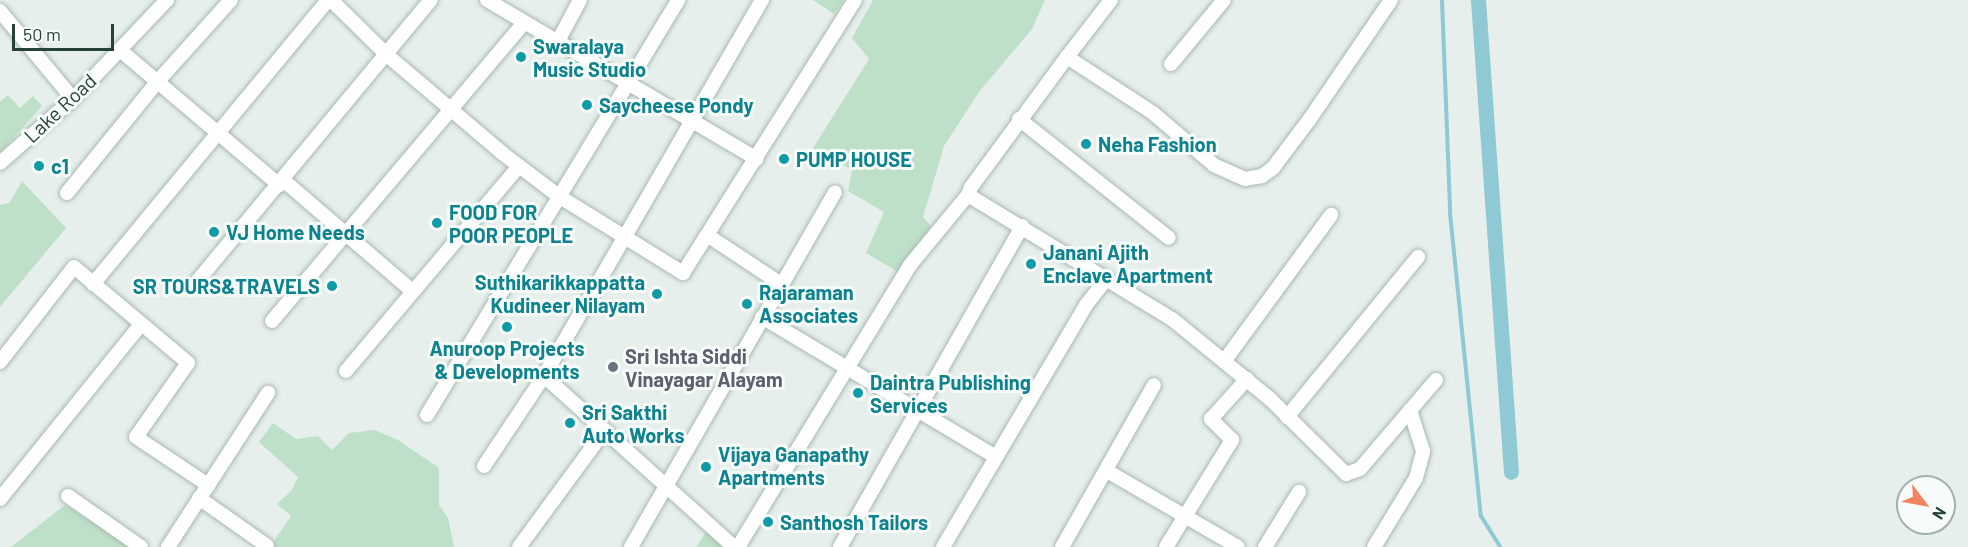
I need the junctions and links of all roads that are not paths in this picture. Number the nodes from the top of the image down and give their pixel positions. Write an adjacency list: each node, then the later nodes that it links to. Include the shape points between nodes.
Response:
1 (167, 0): 16 (street, Lake Road)
2 (231, 0): 20 (street)
3 (329, 0): 17 (street); 26 (street)
4 (431, 0): 17 (street)
5 (487, 0): 14 (street)
6 (580, 0): 15 (street)
7 (678, 0): 21 (street)
8 (762, 0): 25 (street)
9 (855, 0): 27 (street)
10 (1111, 0): 18 (street)
11 (1224, 0): 19 (street)
12 (1391, 0): 18 (street, via 1273,168 1262,176 1245,179 1214,165 1153,114)
13 (2, 18): 22 (street)
14 (524, 23): 15 (street); 23 (street)
15 (557, 43): 21 (street)
16 (120, 51): 20 (street); 22 (street, Lake Road)
17 (387, 55): 23 (street); 30 (street)
18 (1067, 57): 24 (street)
19 (1171, 64)
20 (158, 81): 26 (street); 32 (street)
21 (628, 83): 25 (street); 34 (street)
22 (73, 99): 28 (street, Lake Road)
23 (452, 112): 29 (street); 37 (street)
24 (1019, 119): 33 (street); 40 (street)
25 (692, 120): 27 (street); 39 (street)
26 (218, 134): 30 (street); 43 (street)
27 (757, 159): 38 (street)
28 (0, 163)
29 (519, 166): 34 (street); 46 (street)
30 (280, 182): 37 (street); 44 (street)
31 (835, 192): 45 (street)
32 (67, 193)
33 (968, 195): 36 (street); 52 (street, via 910,265)
34 (560, 197): 39 (street); 61 (street)
35 (1331, 215): 50 (street)
36 (1022, 226): 42 (street); 60 (street)
37 (346, 234): 46 (street); 48 (street)
38 (707, 235): 39 (street, via 683,273); 45 (street)
39 (624, 237): 54 (street)
40 (1169, 238)
41 (1419, 256): 62 (street)
42 (1105, 281): 50 (street, via 1143,299); 64 (street)
43 (93, 284): 49 (street); 51 (street, via 74,267)
44 (195, 284)
45 (781, 284): 47 (street)
46 (412, 291): 53 (street)
47 (762, 317): 52 (street); 68 (street)
48 (272, 321)
49 (141, 324): 67 (street, via 188,363 136,437); 72 (street)
50 (1225, 360): 55 (street)
51 (0, 362)
52 (845, 367): 60 (street); 79 (street)
53 (346, 370)
54 (544, 376): 63 (street); 65 (street)
55 (1247, 380): 62 (street); 73 (street, via 1212,419 1232,440)
56 (1436, 380): 59 (street)
57 (1154, 385): 66 (street)
58 (268, 393): 67 (street)
59 (1410, 410): 62 (street, via 1354,474 1337,469); 86 (street, via 1422,437 1419,469 1402,505)
60 (919, 412): 64 (street); 80 (street)
61 (427, 415)
62 (1287, 417)
63 (605, 430): 68 (street); 77 (street)
64 (994, 456): 81 (street)
65 (484, 466)
66 (1107, 471): 73 (street); 82 (street)
67 (208, 485): 71 (street)
68 (665, 489): 78 (street); 79 (street)
69 (1299, 492): 85 (street)
70 (68, 496): 75 (street)
71 (199, 498): 74 (street); 76 (street)
72 (0, 499)
73 (1185, 516): 83 (street); 84 (street)
74 (267, 546)
75 (141, 547)
76 (168, 547)
77 (519, 547)
78 (631, 547)
79 (736, 547)
80 (840, 547)
81 (943, 547)
82 (1062, 547)
83 (1166, 547)
84 (1238, 547)
85 (1265, 547)
86 (1374, 547)

